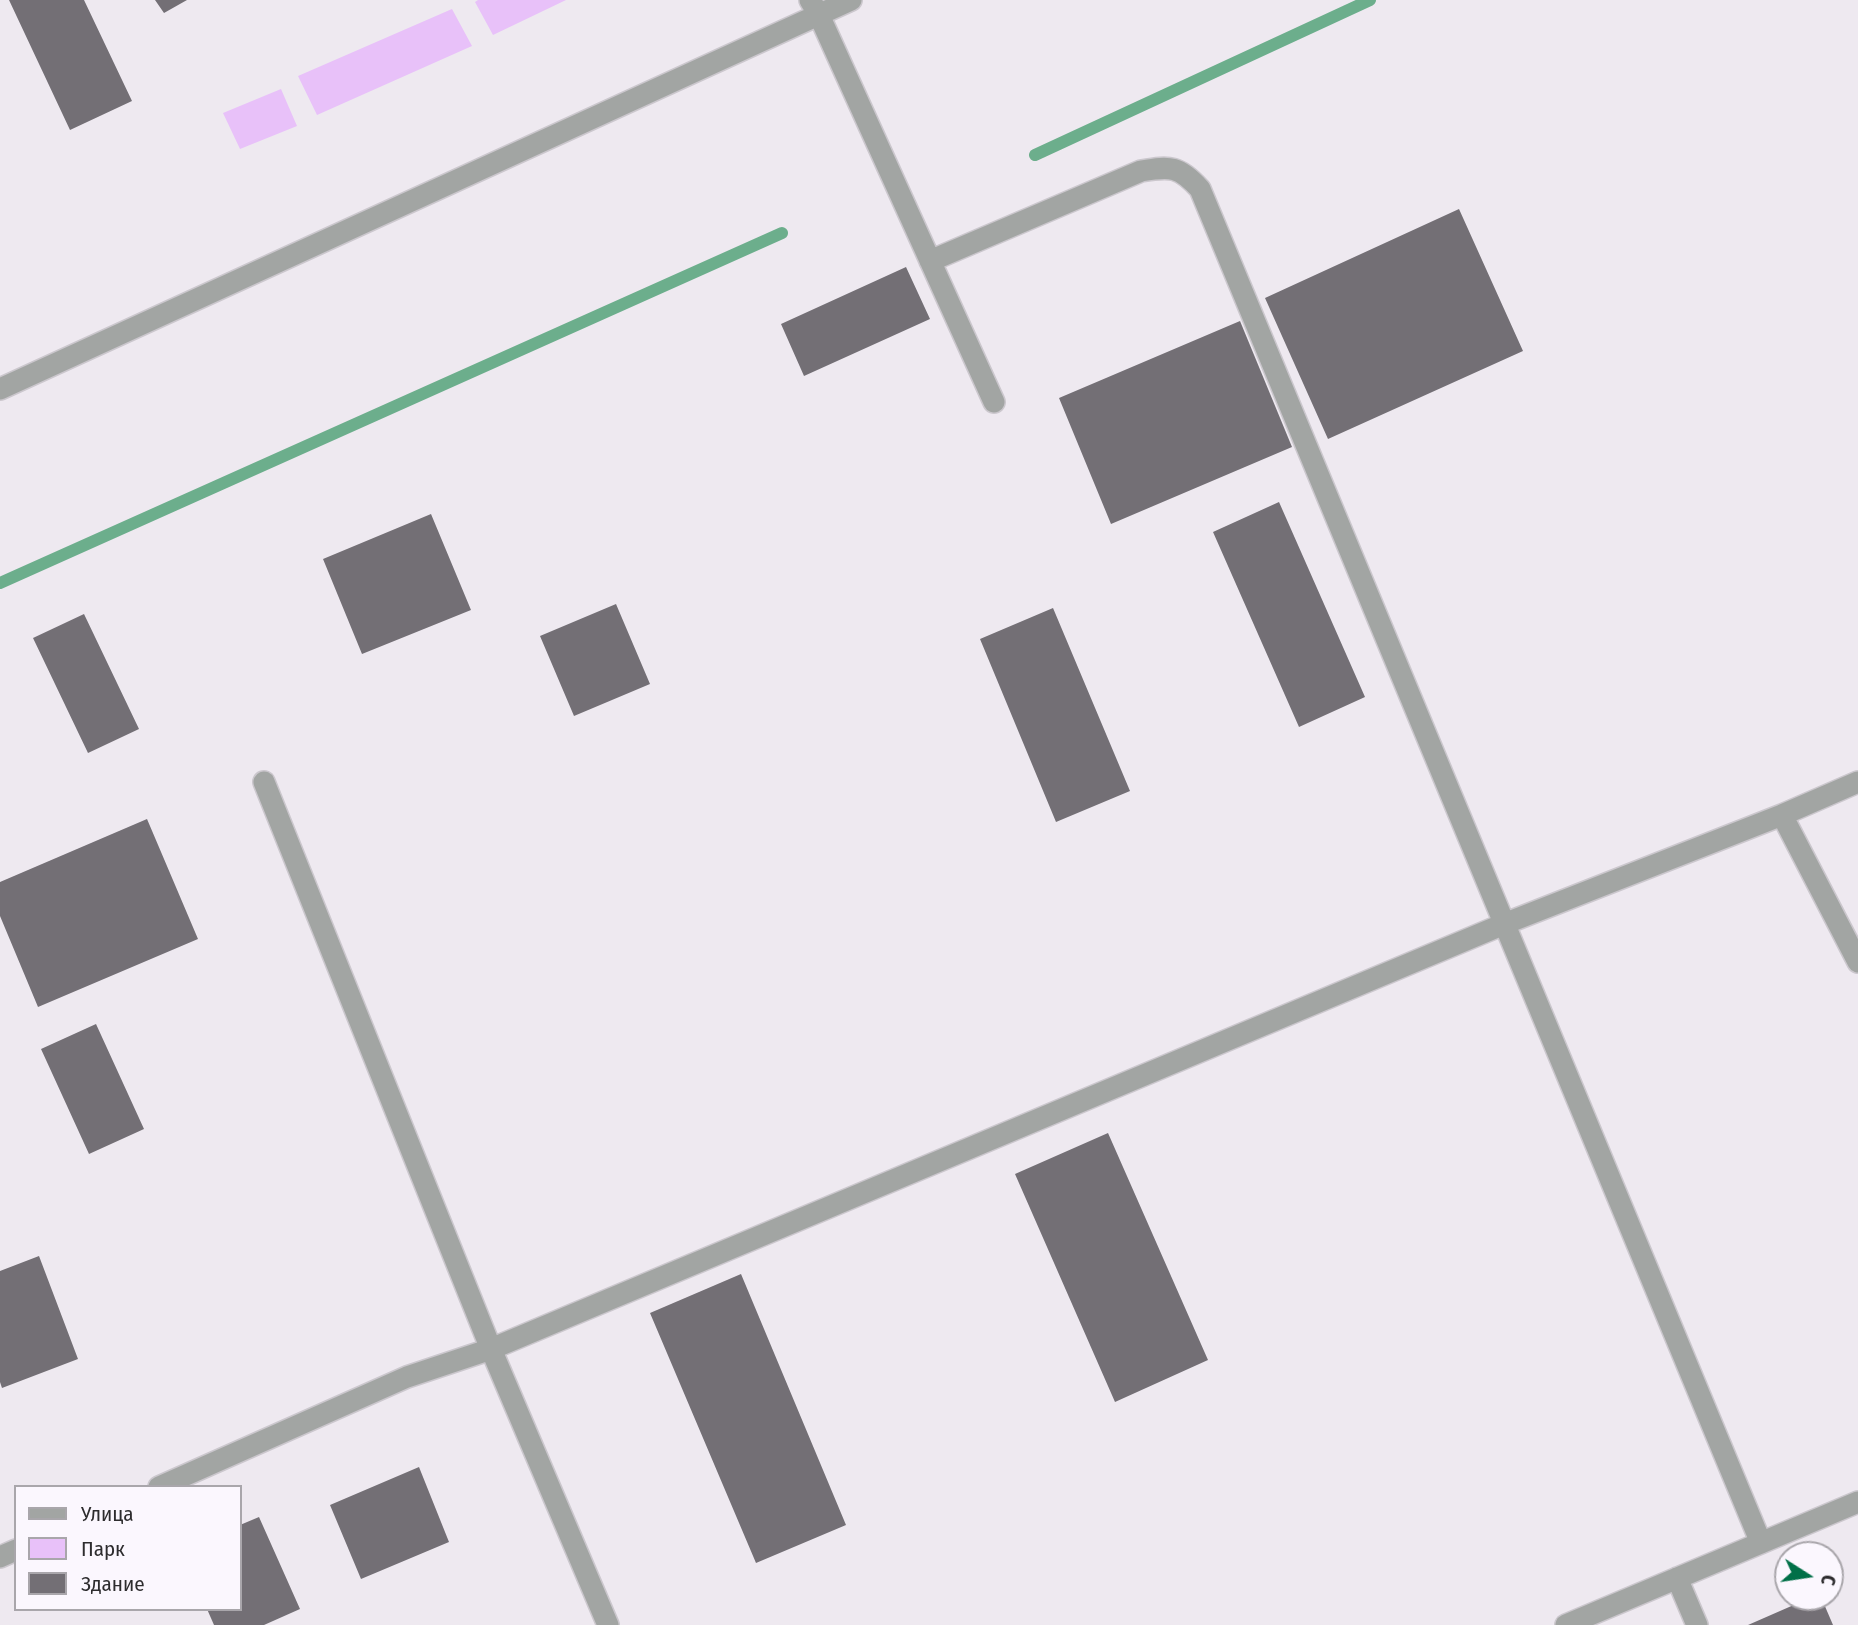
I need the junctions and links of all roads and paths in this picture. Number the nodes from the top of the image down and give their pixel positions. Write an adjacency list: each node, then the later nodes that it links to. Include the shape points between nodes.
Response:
1 (851, 0): 2 (street)
2 (814, 7): 3 (street); 4 (street)
3 (930, 261): 5 (street); 9 (street, via 1141,171 1162,167 1184,172 1200,188)
4 (3, 382)
5 (994, 402)
6 (264, 782): 11 (street)
7 (1858, 782): 8 (street)
8 (1782, 815): 9 (street); 10 (street)
9 (1504, 924): 11 (street); 14 (street)
10 (1858, 962)
11 (491, 1349): 12 (street, via 407,1377); 17 (street)
12 (164, 1485)
13 (1858, 1502): 14 (street)
14 (1761, 1543): 15 (street)
15 (1677, 1578): 16 (street); 18 (street)
16 (1569, 1624)
17 (608, 1625)
18 (1697, 1625)

